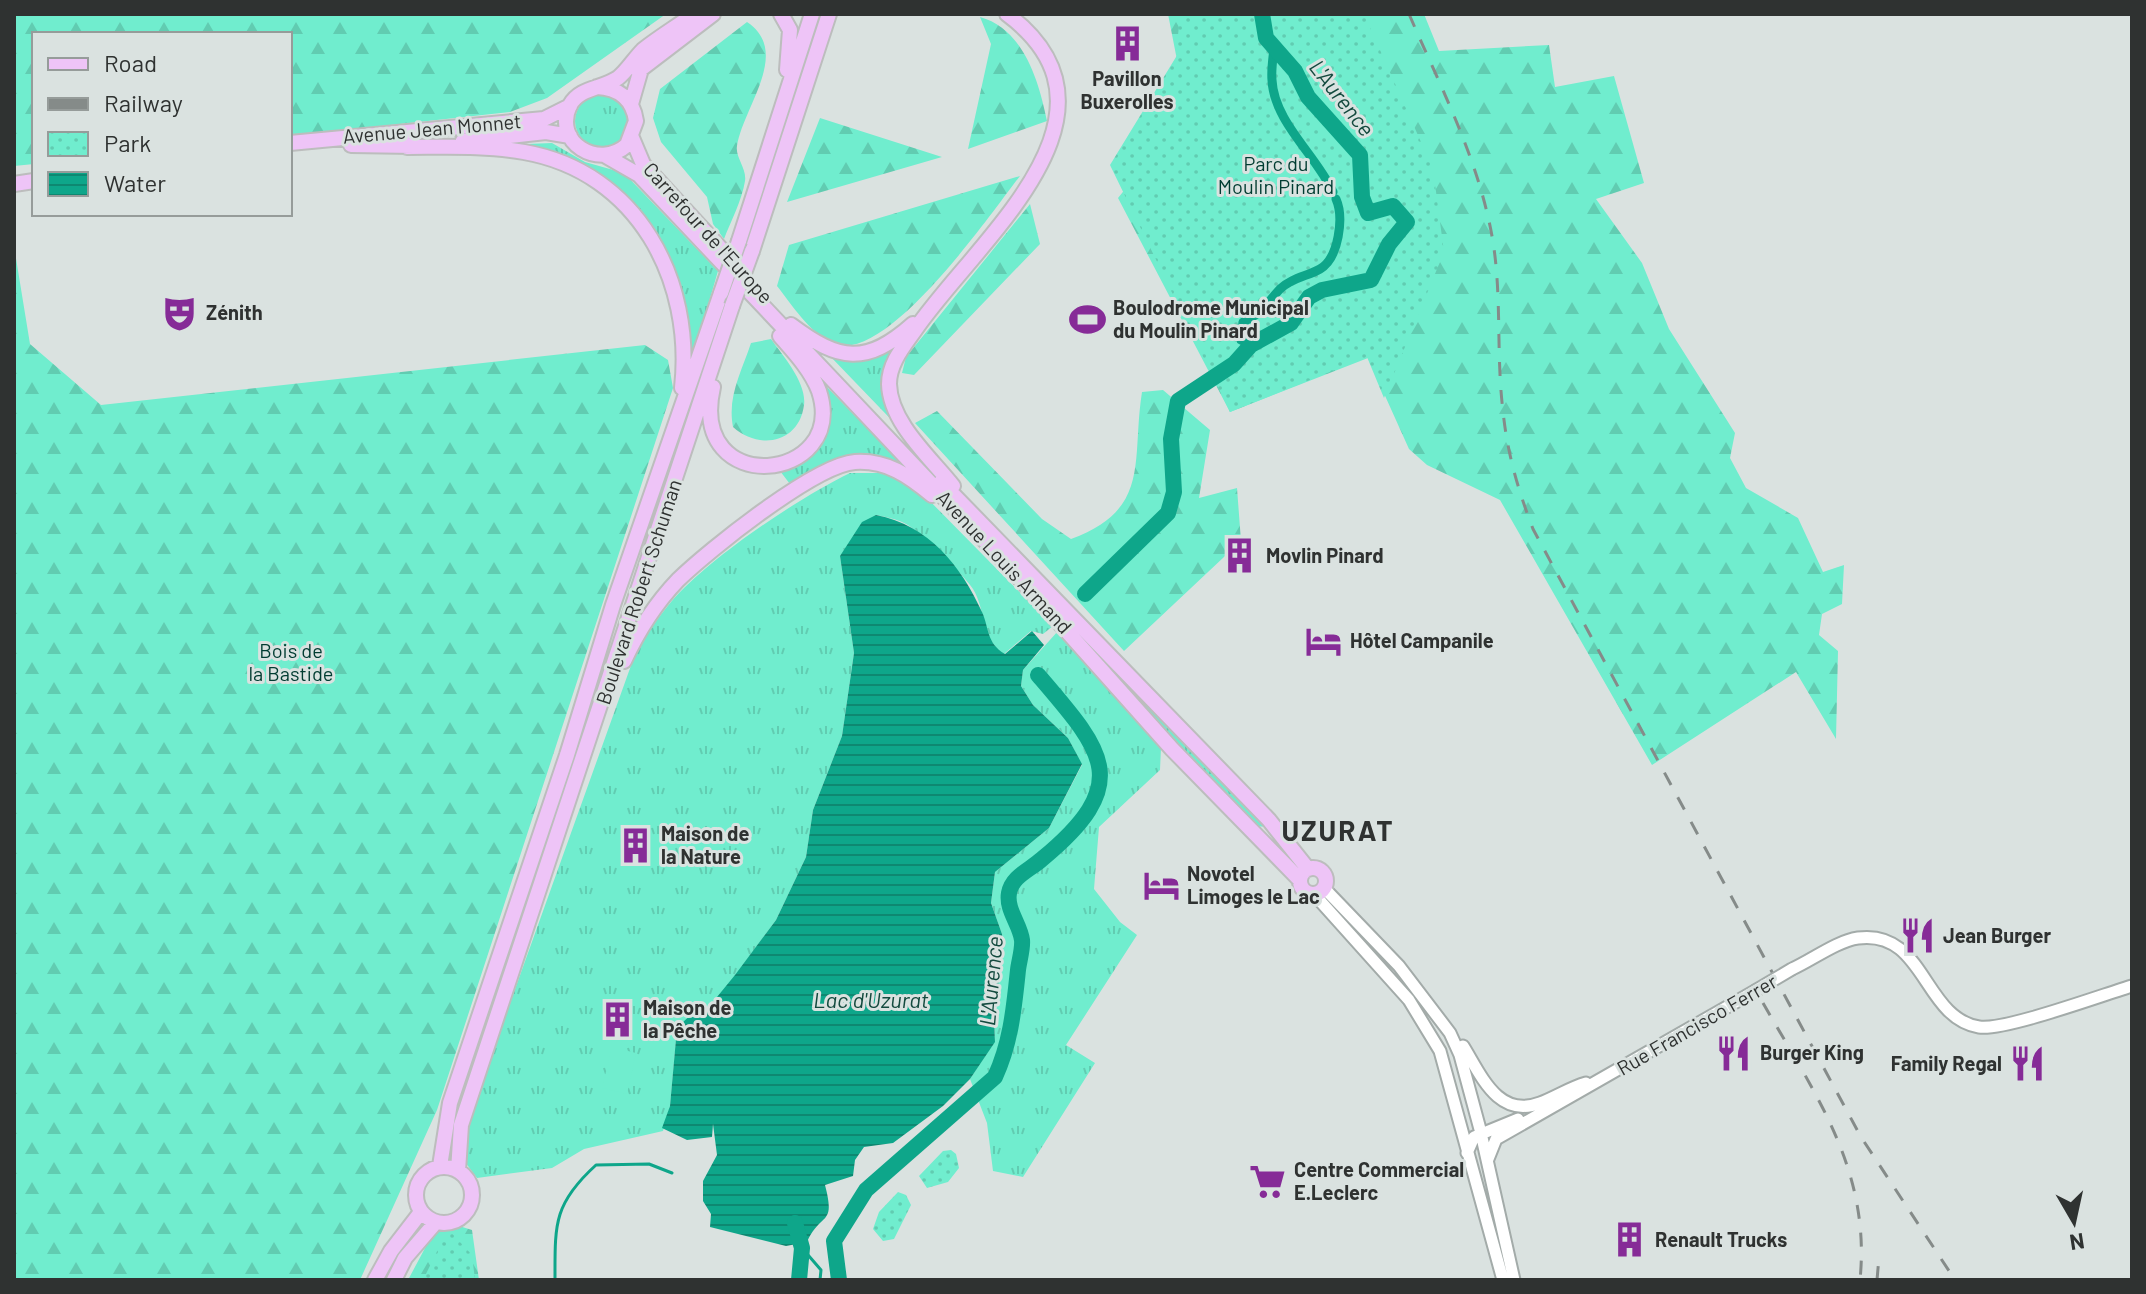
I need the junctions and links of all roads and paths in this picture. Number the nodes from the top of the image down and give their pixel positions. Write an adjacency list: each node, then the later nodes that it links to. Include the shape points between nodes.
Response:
1 (694, 14): 8 (main road, via 644,50 620,76)
2 (713, 14): 9 (main road, via 641,69)
3 (781, 14): 12 (main road, via 791,43)
4 (812, 14): 12 (main road, Boulevard Robert Schuman)
5 (829, 14): 11 (main road, Boulevard Robert Schuman)
6 (838, 14): 11 (main road)
7 (1007, 14): 20 (main road, via 1028,29 1048,58 1058,113 1054,139 1038,175)
8 (597, 87): 9 (main road, via 616,90); 10 (main road, via 581,93)
9 (631, 104): 14 (main road, Carrefour de l'Europe, via 636,121)
10 (570, 106): 13 (main road); 15 (main road, Avenue Jean Monnet, via 544,119)
11 (800, 110): 21 (main road, Boulevard Robert Schuman, bridge)
12 (778, 122): 23 (main road, Boulevard Robert Schuman, bridge)
13 (570, 136): 16 (main road, Avenue Jean Monnet, via 546,132); 18 (main road, Carrefour de l'Europe, via 584,152)
14 (632, 138): 18 (main road, Carrefour de l'Europe); 22 (main road, Carrefour de l'Europe, via 652,175)
15 (292, 143)
16 (407, 147): 17 (main road, Avenue Jean Monnet); 23 (main road, via 524,152 562,163 603,186 644,228 673,281 682,316 682,387)
17 (292, 150)
18 (606, 156): 19 (main road, Carrefour de l'Europe, via 639,175)
19 (705, 247): 21 (main road, via 797,355 818,390 822,419 812,446 793,461 770,468 748,464 717,443 709,422 711,394); 24 (main road, Avenue Louis Armand)
20 (928, 311): 22 (main road, via 887,346 849,355 830,351); 25 (main road, via 897,356 889,384 892,401 918,443)
21 (730, 312): 26 (main road, Boulevard Robert Schuman)
22 (791, 324): 25 (main road, Avenue Louis Armand)
23 (663, 457): 36 (main road, Boulevard Robert Schuman, via 450,1103)
24 (959, 516): 26 (main road, via 910,477 883,465 853,462 821,472 701,560 657,605 624,662); 27 (main road, Avenue Louis Armand, via 1172,749)
25 (992, 532): 27 (main road, Avenue Louis Armand, via 1269,820)
26 (585, 758): 37 (main road, Boulevard Robert Schuman, via 461,1125)
27 (1304, 874): 28 (main road, via 1305,891); 28 (main road, via 1323,872 1326,878)
28 (1318, 890): 30 (street, via 1399,966); 34 (street, via 1409,1000 1440,1051)
29 (2132, 986): 31 (street, Rue Francisco Ferrer, bridge, via 1982,1027 1952,1016 1909,954 1860,938 1792,969)
30 (1450, 1033): 31 (street, via 1491,1091 1512,1106 1540,1103); 33 (street)
31 (1610, 1076): 32 (street, Rue Francisco Ferrer)
32 (1537, 1115): 33 (street); 35 (street, via 1496,1139)
33 (1481, 1133): 34 (street); 35 (street)
34 (1465, 1148): 38 (street); 43 (street)
35 (1488, 1163): 38 (street)
36 (440, 1166): 37 (main road); 39 (main road, via 425,1173 416,1188)
37 (458, 1171): 40 (main road, via 472,1188 470,1206 459,1219)
38 (1492, 1177): 44 (street)
39 (421, 1212): 40 (main road); 41 (main road)
40 (436, 1222): 42 (main road)
41 (375, 1280)
42 (394, 1280)
43 (1503, 1280)
44 (1514, 1280)

